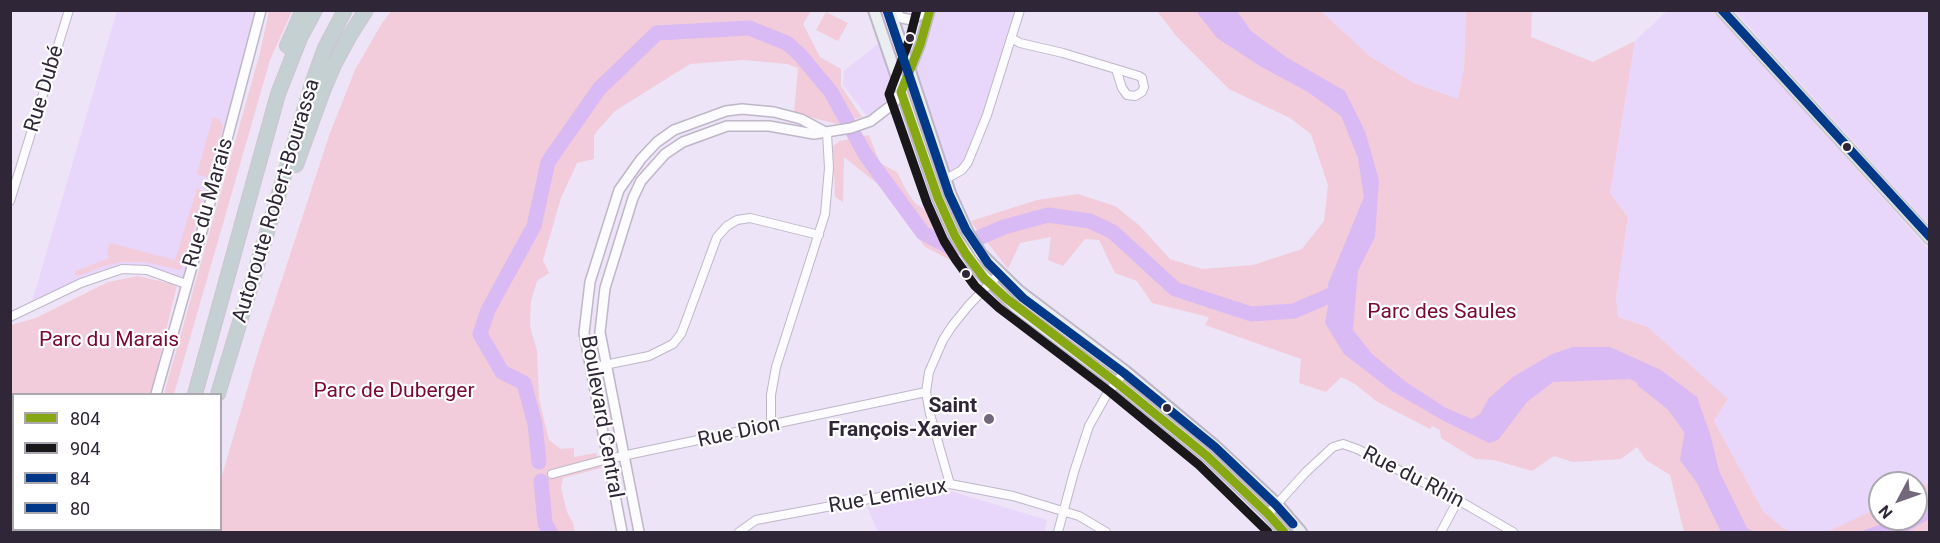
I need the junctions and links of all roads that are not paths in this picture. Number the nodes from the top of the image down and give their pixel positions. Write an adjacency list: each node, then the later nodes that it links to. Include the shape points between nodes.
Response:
1 (69, 10): 19 (street, Rue Dubé)
2 (261, 10): 24 (street, Rue du Marais)
3 (303, 10): 16 (highway, via 281,63)
4 (315, 10): 16 (highway, Autoroute Robert-Bourassa)
5 (345, 10): 22 (highway, Autoroute Robert-Bourassa, via 313,81)
6 (366, 10): 22 (highway, via 327,83)
7 (874, 10): 15 (main road)
8 (892, 10): 9 (street, Boulevard Central, via 912,20); 14 (main road)
9 (928, 10): 14 (street, Boulevard Central)
10 (1020, 10): 12 (street)
11 (1722, 10): 21 (main road)
12 (1011, 38): 13 (street); 18 (street, via 968,162)
13 (1116, 69)
14 (910, 70): 15 (street, Boulevard Central); 18 (main road)
15 (901, 92): 17 (street, Boulevard Central, via 893,104 871,121); 25 (main road, via 953,232)
16 (278, 94): 33 (highway, Autoroute Robert-Bourassa)
17 (827, 133): 20 (street, via 828,196); 27 (street, Boulevard Central, via 727,126 683,142 660,160 641,181 633,198 605,288 600,332); 28 (street, Boulevard Central, via 801,119 764,110 742,110 726,111 674,130 657,142 619,189 597,255 584,333)
18 (946, 179): 23 (main road, via 965,228 981,255)
19 (10, 201)
20 (819, 236): 27 (street, via 750,218 727,226 717,237 681,334 673,344 649,356); 35 (street, via 776,368)
21 (1929, 238)
22 (265, 239): 34 (highway, Autoroute Robert-Bourassa)
23 (999, 274): 25 (street); 29 (main road)
24 (186, 284): 26 (street, via 147,270 122,269 81,283); 32 (street, Rue du Marais)
25 (990, 284): 30 (main road); 31 (street, via 969,304 943,340 929,372)
26 (10, 317)
27 (605, 365): 28 (street); 36 (street, Boulevard Central)
28 (590, 368): 37 (street, Boulevard Central)
29 (1125, 371): 30 (street); 41 (main road)
30 (1117, 382): 42 (street, via 1089,426); 43 (main road, via 1207,456)
31 (926, 392): 35 (street, Rue Dion); 39 (street)
32 (156, 393)
33 (195, 393)
34 (218, 393)
35 (771, 426): 36 (street, Rue Dion)
36 (623, 457): 37 (street, Rue Dion); 45 (street, Boulevard Central)
37 (608, 459): 38 (street, Rue Dion); 44 (street, Boulevard Central)
38 (552, 474)
39 (950, 484): 42 (street, Rue Lemieux, via 1013,496); 46 (street, Rue Lemieux, via 756,520)
40 (1458, 500): 41 (street, Rue du Rhin, via 1343,444 1333,447); 51 (street); 52 (street, Rue du Rhin)
41 (1276, 504): 43 (street); 50 (main road)
42 (1064, 512): 47 (street); 48 (street, Rue Lemieux)
43 (1268, 514): 49 (main road)
44 (622, 532)
45 (639, 532)
46 (739, 532)
47 (1058, 532)
48 (1106, 532)
49 (1284, 532)
50 (1301, 532)
51 (1441, 532)
52 (1513, 532)

